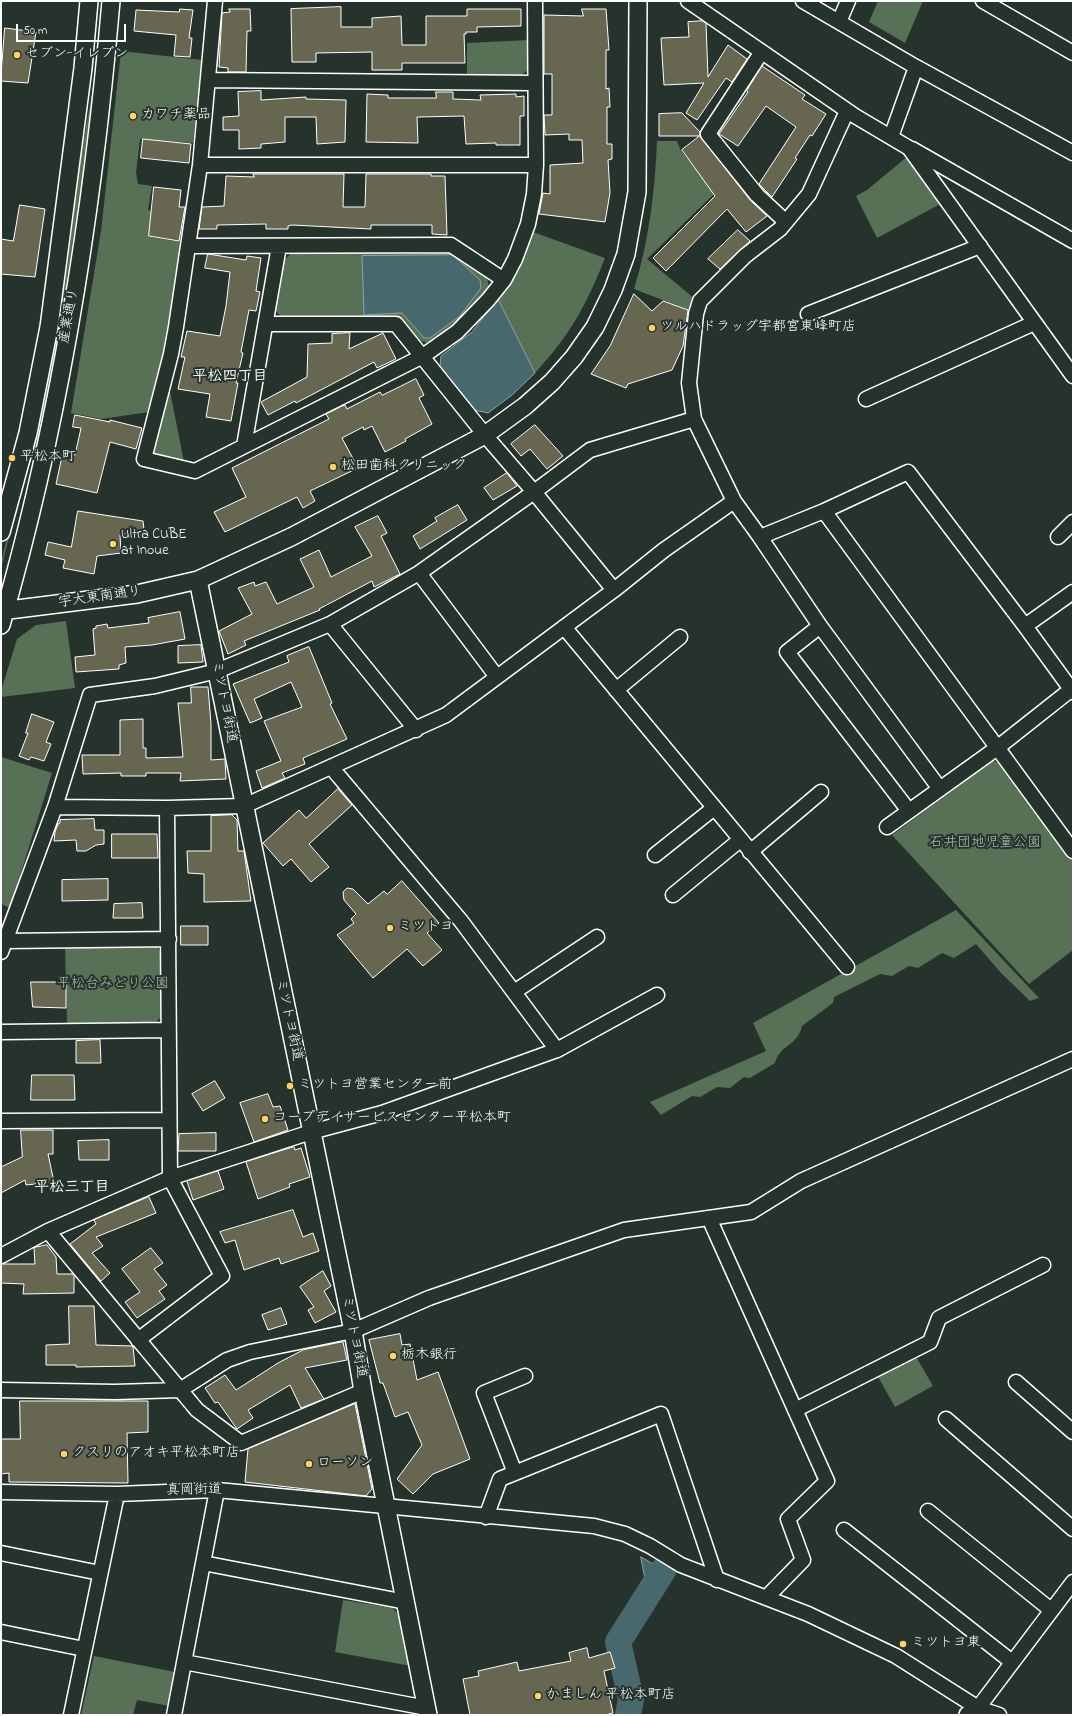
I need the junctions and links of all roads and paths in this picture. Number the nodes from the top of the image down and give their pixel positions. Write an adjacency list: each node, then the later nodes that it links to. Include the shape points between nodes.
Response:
1 (88, 1): 41 (street, 産業通り, via 83,68 49,327 28,433)
2 (111, 1): 48 (street, 産業通り, via 84,237 48,443)
3 (215, 1): 14 (street)
4 (535, 1): 15 (street)
5 (638, 1): 35 (street, 宇大東南通り, via 637,192 626,254 613,290 595,327 574,357 552,382 525,406)
6 (688, 1): 11 (street)
7 (803, 1): 10 (street)
8 (848, 1): 10 (street)
9 (983, 1): 12 (street)
10 (839, 22): 13 (street)
11 (761, 53): 16 (street); 22 (street, via 708,134 757,195)
12 (1073, 53)
13 (916, 67): 17 (street); 19 (street)
14 (208, 80): 15 (street); 20 (street)
15 (535, 83): 21 (street)
16 (847, 111): 17 (street); 22 (street, via 809,194)
17 (891, 137): 18 (street)
18 (912, 152): 23 (street); 26 (street)
19 (1073, 154)
20 (200, 165): 21 (street); 24 (street)
21 (536, 165): 27 (street, via 528,224)
22 (786, 222): 34 (street, via 745,256 700,301 696,314 689,382)
23 (1073, 241)
24 (188, 246): 25 (street); 36 (street, via 171,354 144,459 195,471)
25 (280, 246): 27 (street, via 451,245); 30 (street)
26 (980, 246): 28 (street); 29 (street)
27 (504, 280): 31 (street, via 476,314 457,332)
28 (808, 314)
29 (1034, 323): 32 (street); 33 (street)
30 (266, 324): 31 (street, via 396,324); 36 (street)
31 (423, 356): 35 (street); 36 (street)
32 (1073, 376)
33 (866, 399)
34 (694, 419): 37 (street, via 590,450); 38 (street)
35 (485, 435): 37 (street); 45 (street, 宇大東南通り, via 291,537)
36 (244, 446)
37 (534, 492): 44 (street); 46 (street)
38 (734, 501): 42 (street); 46 (street, via 664,550)
39 (824, 511): 42 (street); 51 (street, via 908,472); 59 (street)
40 (1073, 522): 43 (street)
41 (1, 532)
42 (760, 536): 50 (street)
43 (1058, 537)
44 (419, 573): 49 (street); 55 (street)
45 (198, 580): 48 (street, 宇大東南通り, via 137,594); 54 (street, ミツトヨ街道)
46 (614, 590): 52 (street)
47 (1073, 592): 51 (street)
48 (2, 616)
49 (330, 624): 54 (street); 58 (street)
50 (820, 626): 61 (street); 67 (street, via 787,652)
51 (1026, 626): 57 (street)
52 (564, 627): 55 (street); 56 (street)
53 (680, 637): 56 (street)
54 (217, 671): 63 (street, ミツトヨ街道); 64 (street, via 155,686 90,695)
55 (497, 677): 58 (street, via 446,715)
56 (616, 690): 66 (street)
57 (1072, 690): 59 (street)
58 (416, 730): 60 (street)
59 (997, 748): 61 (street); 70 (street)
60 (331, 766): 63 (street); 78 (street, via 461,921)
61 (940, 789): 67 (street)
62 (821, 792): 71 (street)
63 (244, 806): 65 (street); 86 (street, ミツトヨ街道)
64 (54, 807): 65 (street); 76 (street)
65 (167, 808): 75 (street)
66 (714, 808): 69 (street); 72 (street)
67 (909, 811): 68 (street)
68 (887, 827)
69 (740, 840): 71 (street); 73 (street)
70 (1073, 851)
71 (750, 852): 77 (street)
72 (655, 855)
73 (673, 895)
74 (597, 937): 78 (street)
75 (169, 939): 76 (street); 80 (street)
76 (3, 946)
77 (847, 967)
78 (514, 992): 82 (street)
79 (657, 995): 82 (street)
80 (168, 1030): 81 (street); 84 (street)
81 (1, 1032)
82 (558, 1050): 86 (street, via 382,1114)
83 (1073, 1059): 88 (street, via 802,1181 750,1212)
84 (169, 1120): 85 (street); 87 (street)
85 (1, 1121)
86 (311, 1132): 87 (street); 92 (street, ミツトヨ街道)
87 (170, 1178): 89 (street); 93 (street, via 222,1276)
88 (709, 1218): 92 (street, via 624,1230 429,1298); 99 (street)
89 (48, 1230): 90 (street); 93 (street)
90 (1, 1256)
91 (1043, 1265): 99 (street, via 939,1318 930,1342)
92 (353, 1331): 97 (street, via 250,1352 227,1360); 98 (street, ミツトヨ街道)
93 (138, 1340): 97 (street)
94 (525, 1376): 102 (street, via 484,1393)
95 (1016, 1382): 101 (street)
96 (1, 1390): 97 (street)
97 (180, 1390): 98 (street, via 197,1410 240,1443)
98 (363, 1391): 106 (street, ミツトヨ街道)
99 (795, 1410): 116 (street, via 827,1481 788,1519 803,1560)
100 (946, 1419): 109 (street)
101 (1073, 1432)
102 (514, 1473): 108 (street, via 500,1479); 114 (street, via 661,1414)
103 (217, 1490): 105 (street, 真岡街道); 106 (street, 真岡街道); 112 (street)
104 (1, 1492): 105 (street, 真岡街道)
105 (117, 1494): 113 (street)
106 (387, 1506): 108 (street, 真岡街道); 117 (street, ミツトヨ街道)
107 (928, 1511): 118 (street)
108 (486, 1517): 114 (street, 真岡街道, via 594,1526 611,1530 650,1546 681,1565)
109 (1073, 1529)
110 (844, 1530): 122 (street)
111 (1, 1553): 113 (street)
112 (203, 1563): 117 (street); 121 (street)
113 (100, 1573): 120 (street)
114 (717, 1580): 116 (street, 真岡街道)
115 (1073, 1582): 118 (street)
116 (766, 1598): 124 (street, 真岡街道, via 808,1614 896,1656)
117 (406, 1602): 123 (street, ミツトヨ街道)
118 (1052, 1610): 122 (street)
119 (1, 1632): 120 (street)
120 (84, 1649): 125 (street)
121 (184, 1662): 123 (street); 126 (street)
122 (1012, 1662): 124 (street)
123 (427, 1711)
124 (973, 1711): 127 (street, 真岡街道)
125 (71, 1715)
126 (174, 1715)
127 (999, 1715)

